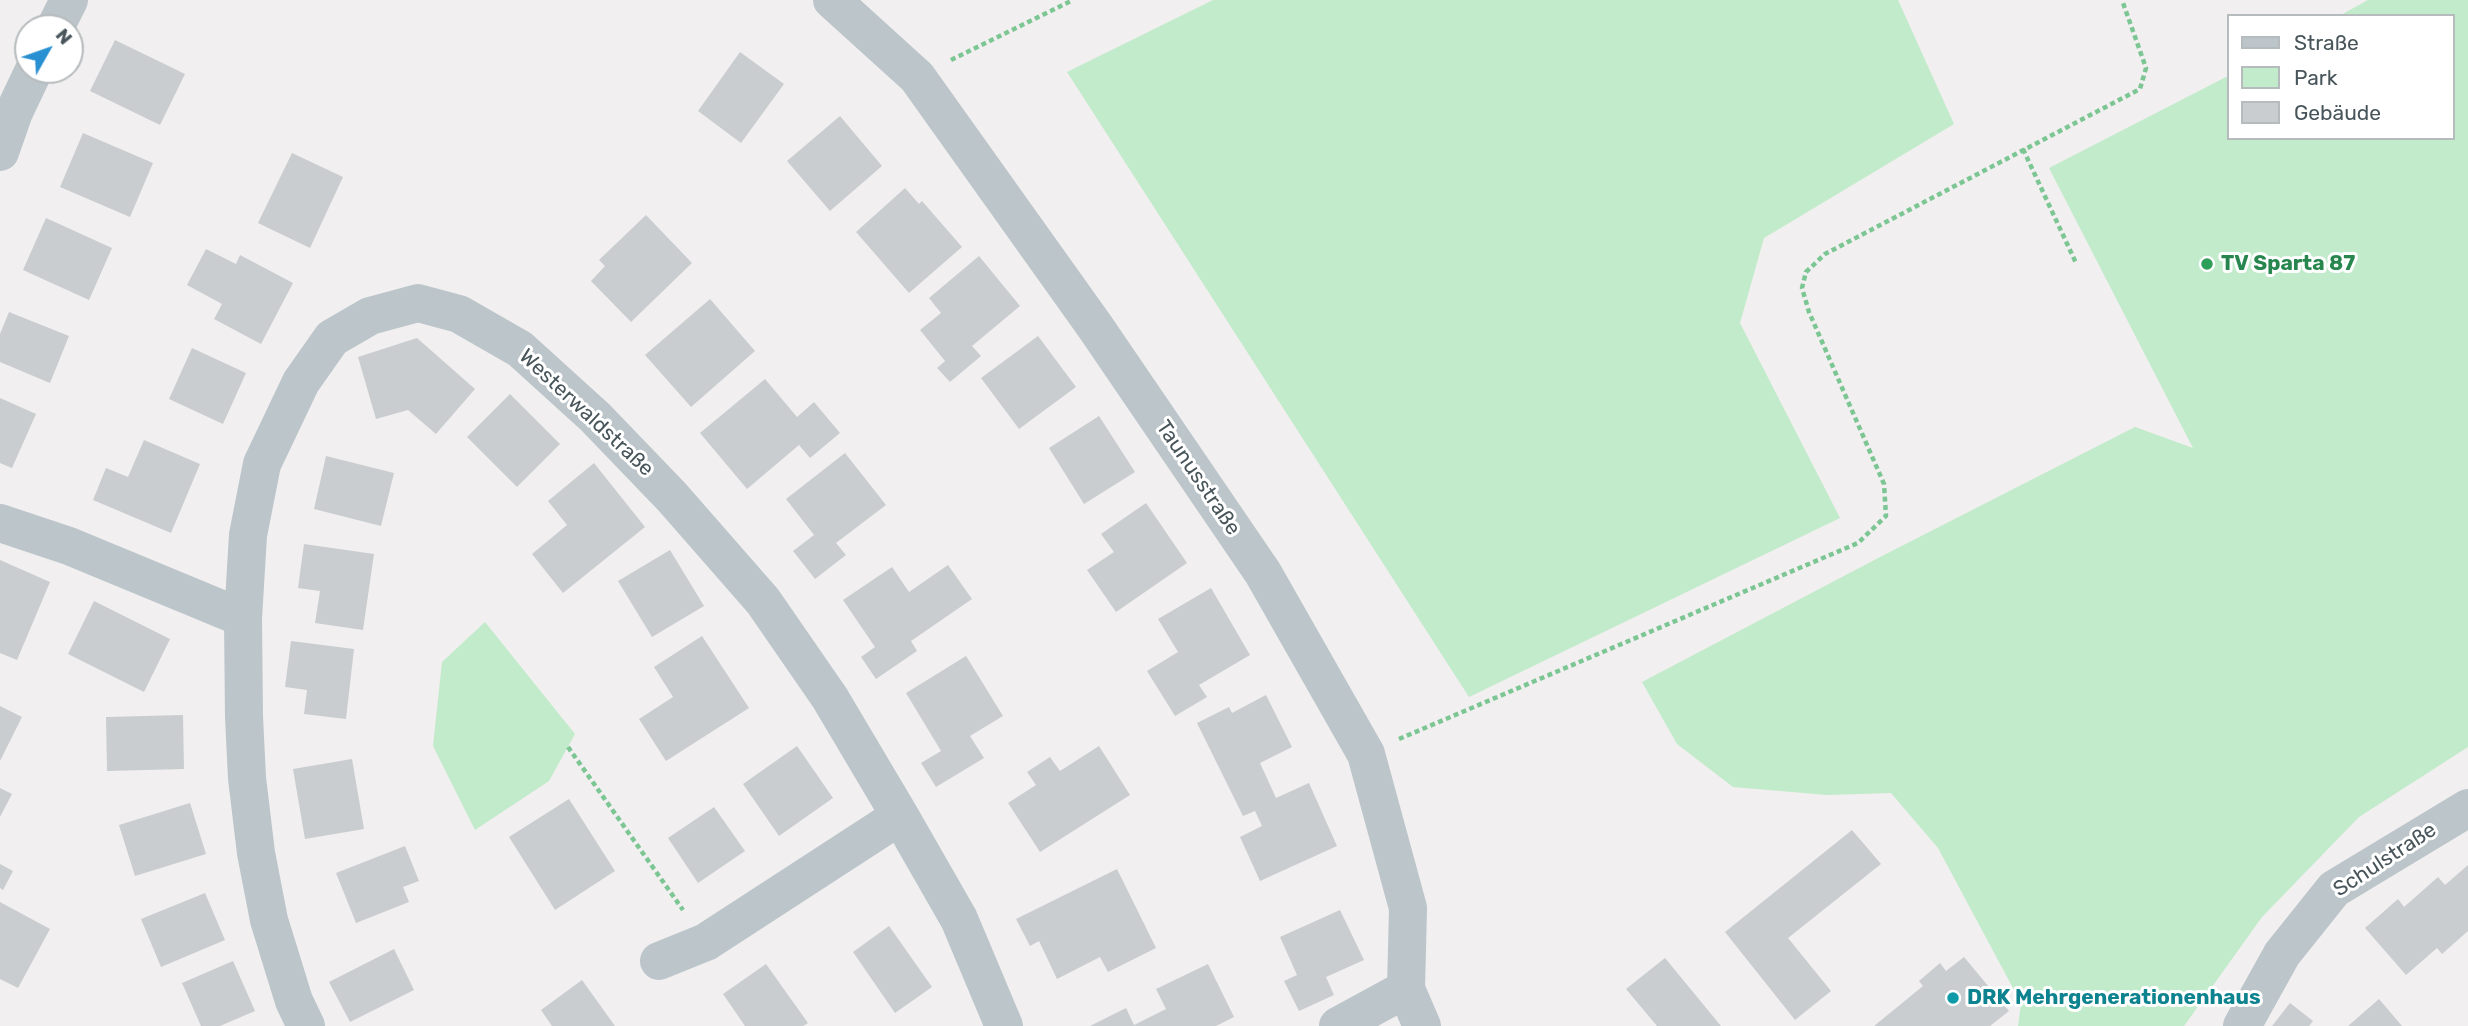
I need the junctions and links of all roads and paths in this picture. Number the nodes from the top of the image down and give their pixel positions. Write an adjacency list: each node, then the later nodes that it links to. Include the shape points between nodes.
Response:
1 (1073, 0): 4 (path)
2 (2122, 0): 6 (path, via 2146,68 2140,89)
3 (835, 1): 4 (street, Taunusstraße)
4 (917, 77): 12 (street, Taunusstraße, via 1263,573)
5 (27, 84): 7 (street)
6 (2024, 149): 8 (path); 12 (path, via 1825,254 1806,272 1802,288 1809,312 1884,484 1886,516 1858,542)
7 (0, 152)
8 (2076, 263)
9 (0, 523): 10 (street, via 69,546)
10 (243, 618): 14 (street, Westerwaldstraße, via 248,535 262,464 301,382 332,338 370,316 418,303 459,314 520,349 596,417 681,507 763,601 830,698); 18 (street, Westerwaldstraße, via 245,741 256,853 269,920)
11 (568, 747): 15 (path)
12 (1366, 754): 17 (street, Taunusstraße, via 1408,908)
13 (2468, 808): 22 (street, Schulstraße, via 2334,889 2282,954)
14 (900, 816): 15 (street); 19 (street, Westerwaldstraße, via 959,919)
15 (706, 942): 16 (street)
16 (659, 961)
17 (1406, 989): 20 (street); 21 (street, Taunusstraße)
18 (306, 1026)
19 (1004, 1026)
20 (1338, 1026)
21 (1422, 1026)
22 (2242, 1026)

